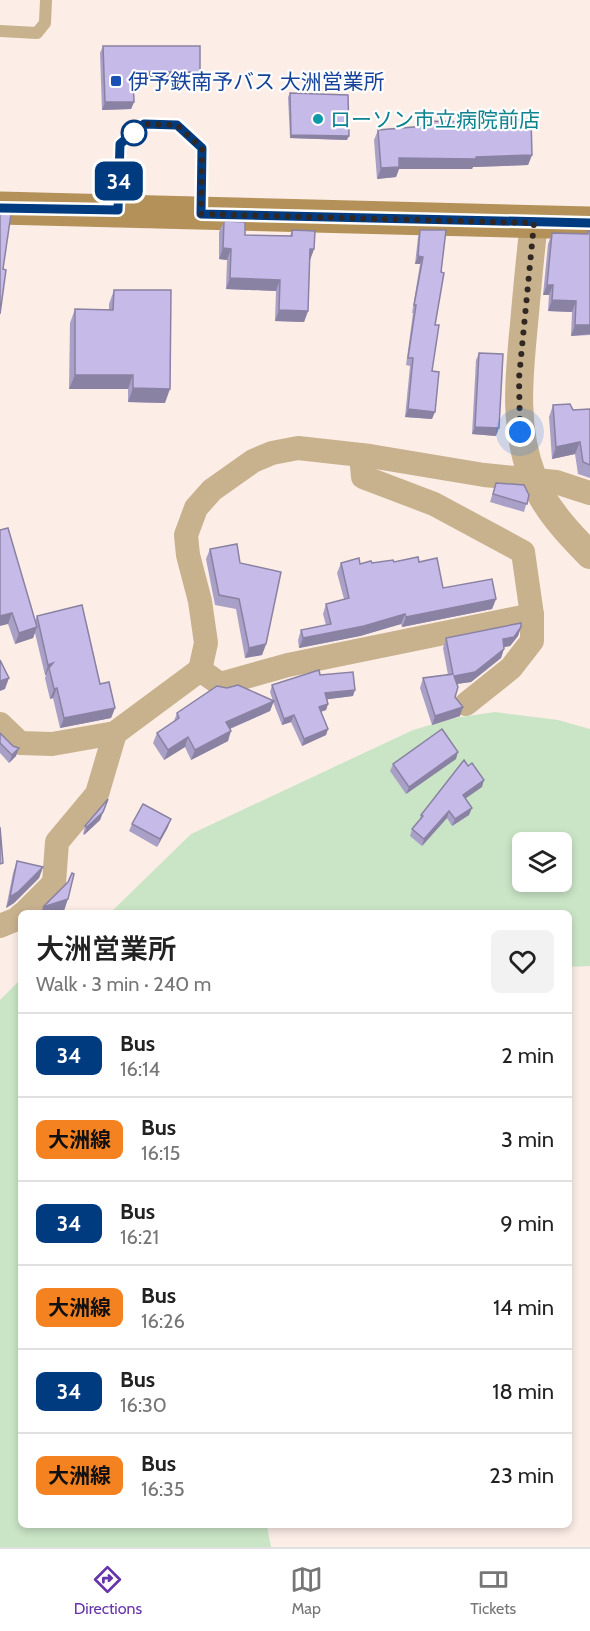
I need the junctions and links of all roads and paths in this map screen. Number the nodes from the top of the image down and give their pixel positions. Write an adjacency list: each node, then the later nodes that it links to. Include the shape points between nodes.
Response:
1 (46, 0): 2 (lane, via 45,23 37,33)
2 (0, 31)
3 (0, 208): 4 (main road)
4 (118, 210): 5 (main road); 5 (lane, via 120,144 144,124 177,125 202,148)
5 (201, 214): 6 (main road)
6 (534, 223): 7 (main road); 9 (street, via 519,378 519,418 522,446)
7 (590, 223)
8 (361, 455): 9 (street); 12 (street, via 363,477 434,504 523,552); 13 (street, via 298,448 272,453 253,461 212,490 196,508 186,535 206,642)
9 (534, 480): 10 (street, via 556,482); 11 (street, via 549,508)
10 (590, 494)
11 (590, 555)
12 (532, 615): 13 (street, via 288,665 220,684); 14 (street, via 532,641 511,668)
13 (200, 670): 16 (street)
14 (466, 704)
15 (0, 724): 16 (street, via 20,743 52,744)
16 (115, 733): 17 (street, via 97,794 57,842 54,883)
17 (26, 910)
18 (18, 918): 19 (street)
19 (0, 927)

